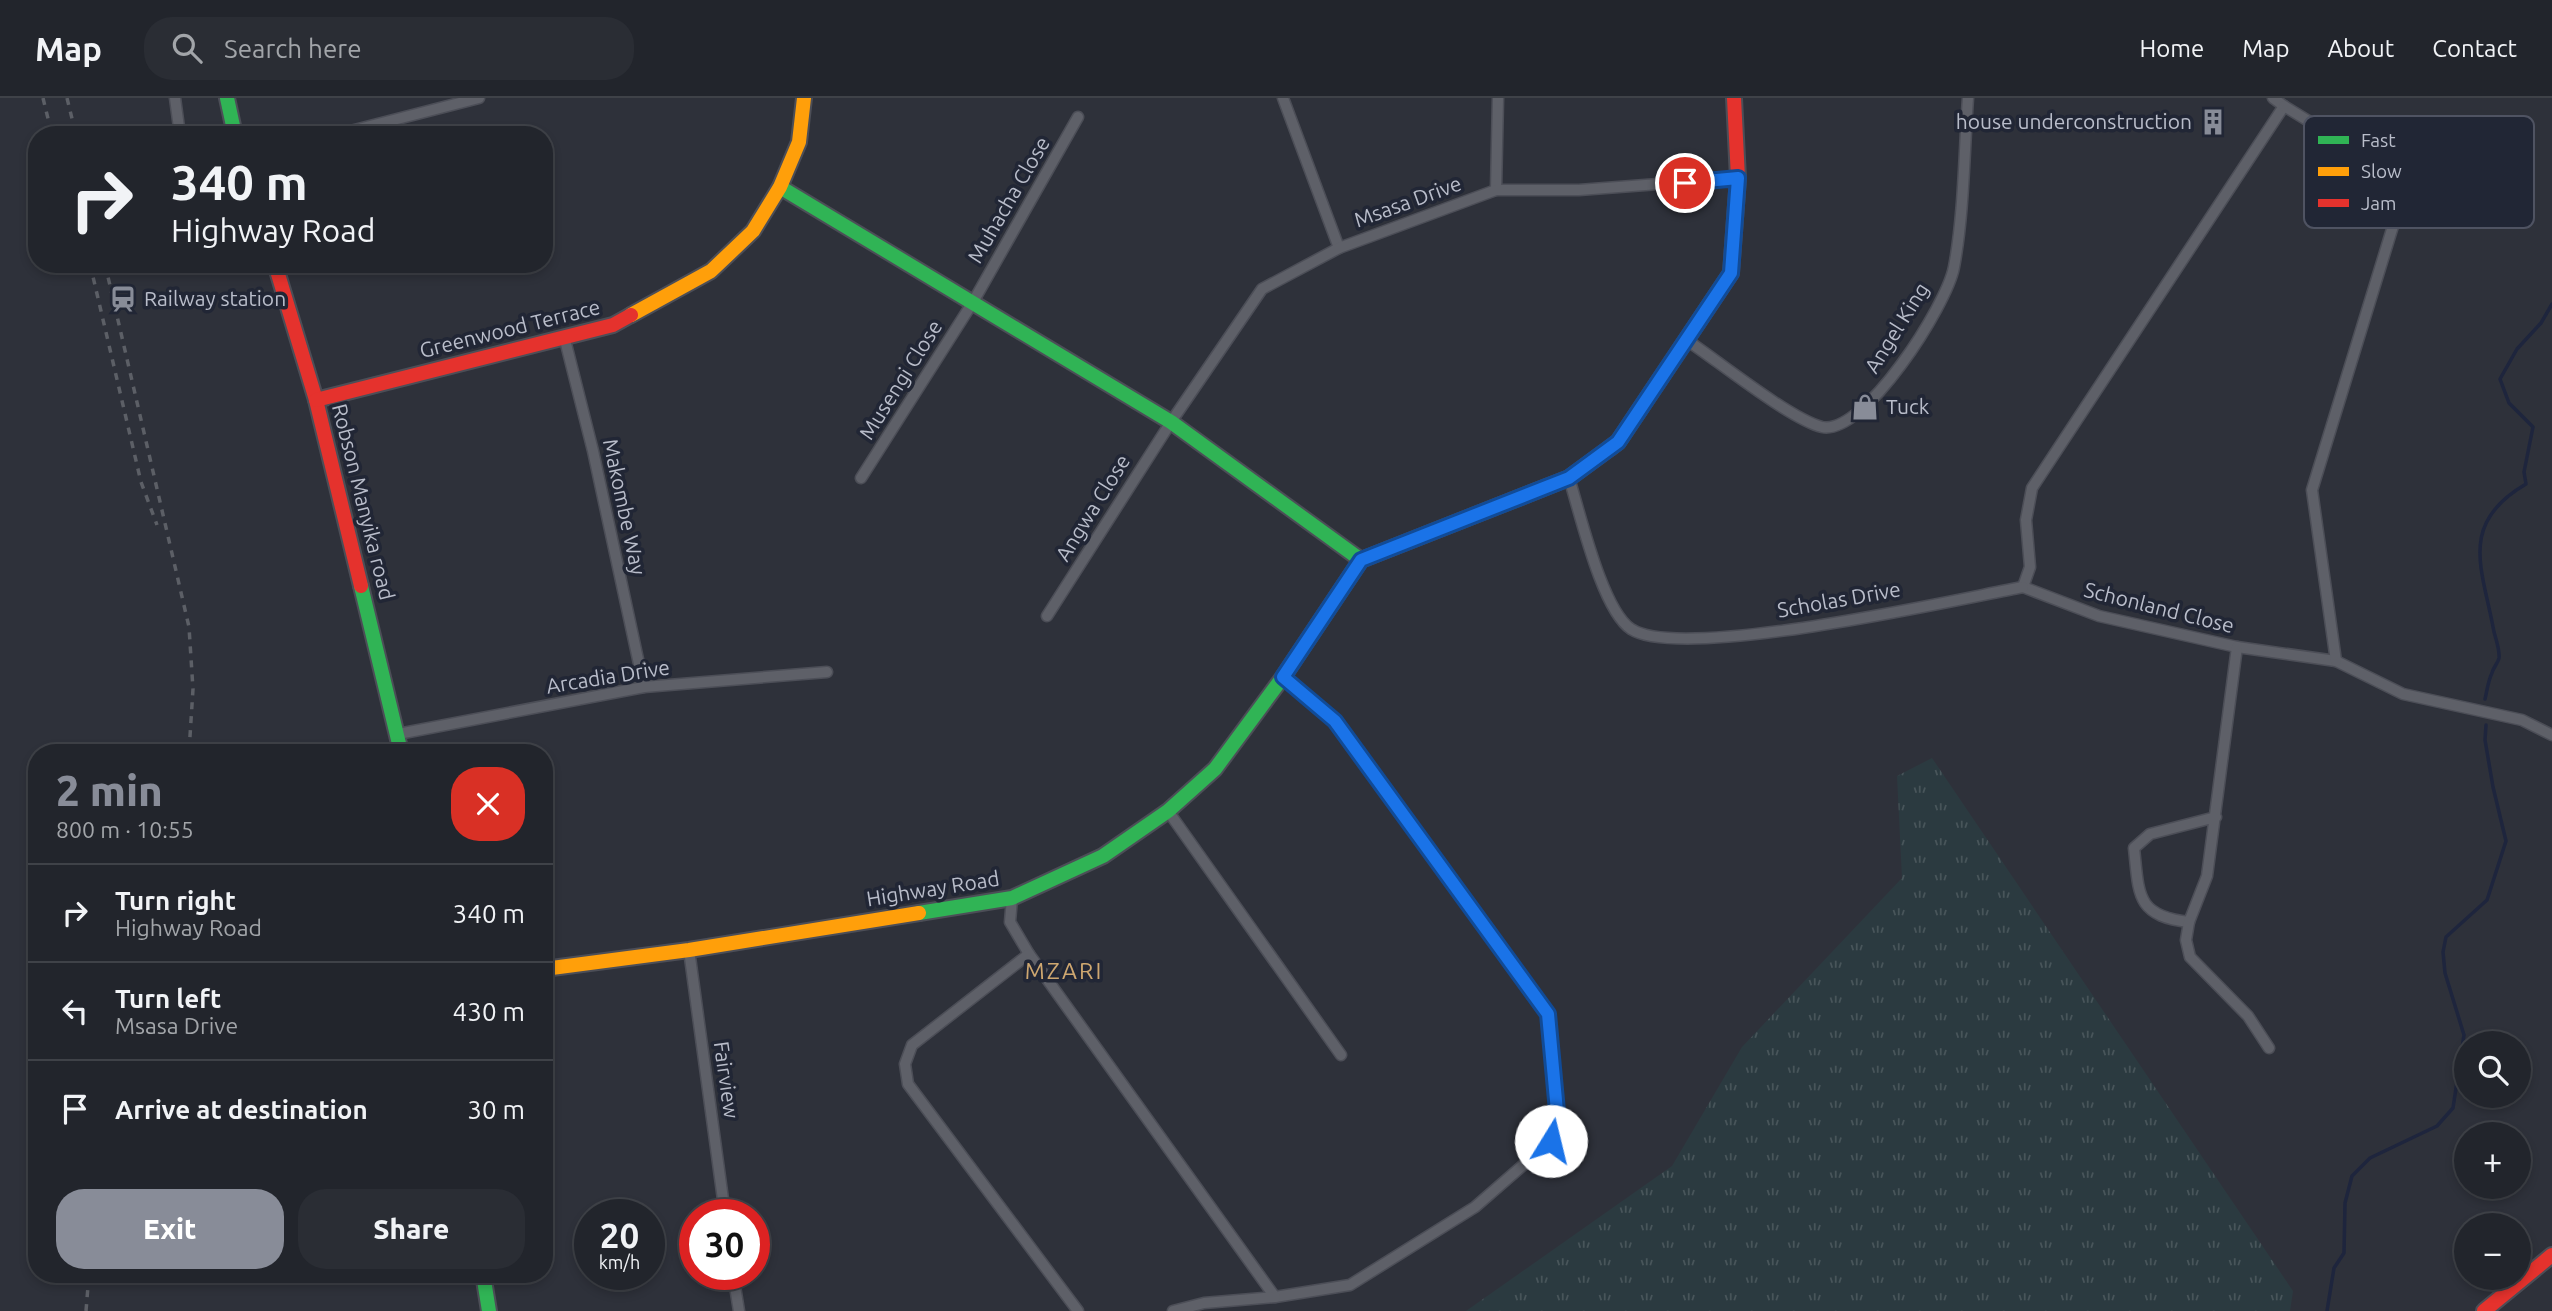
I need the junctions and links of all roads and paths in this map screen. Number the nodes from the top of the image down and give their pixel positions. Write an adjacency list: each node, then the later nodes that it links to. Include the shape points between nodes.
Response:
1 (175, 98): 14 (street)
2 (227, 98): 15 (main road)
3 (479, 98): 10 (street)
4 (804, 98): 18 (main road, Greenwood Terrace, via 799,142)
5 (1283, 98): 21 (street)
6 (1498, 98): 19 (street)
7 (1734, 98): 17 (main road)
8 (1968, 98): 25 (street, Angel King, via 1954,269 1937,308 1875,399 1838,427 1821,427)
9 (2273, 98): 11 (street)
10 (465, 100): 16 (street)
11 (2284, 106): 13 (street); 31 (street, via 2032,488 2026,520 2030,567)
12 (1079, 117): 23 (street, Muhacha Close)
13 (2304, 118)
14 (179, 126)
15 (233, 126)
16 (368, 126)
17 (1738, 178): 19 (street, Msasa Drive, via 1579,190); 25 (main road, via 1731,273)
18 (780, 187): 23 (main road); 24 (main road, Greenwood Terrace, via 753,232 710,271 613,325)
19 (1496, 190): 21 (street, Msasa Drive)
20 (2393, 228): 34 (street, via 2312,490)
21 (1339, 248): 27 (street, Msasa Drive, via 1262,289)
22 (278, 273): 26 (main road, Robson Manyika road)
23 (973, 302): 27 (main road); 28 (street, Musengi Close)
24 (564, 336): 26 (main road, Greenwood Terrace); 37 (street, Makombe Way)
25 (1688, 341): 29 (main road, via 1618,442)
26 (316, 400): 38 (main road, Robson Manyika road)
27 (1171, 422): 30 (main road); 32 (street, Angwa Close)
28 (862, 478)
29 (1569, 478): 30 (main road); 31 (street, Scholas Drive, via 1610,606 1630,629 1660,639 1737,638)
30 (1361, 560): 36 (main road, Highway Road)
31 (2023, 587): 33 (street, Schonland Close, via 2099,616)
32 (1047, 616)
33 (2237, 647): 34 (street, Schonland Close); 42 (street)
34 (2336, 661): 39 (street, Schonland Close, via 2403,694 2522,720)
35 (827, 672): 37 (street, Arcadia Drive)
36 (1283, 677): 41 (main road, Highway Road, via 1215,769); 54 (street, via 1335,721 1548,1014 1557,1111 1551,1141 1475,1207 1350,1285)
37 (644, 687): 38 (street, Arcadia Drive)
38 (398, 734): 40 (main road, Robson Manyika road)
39 (2552, 735)
40 (400, 744)
41 (1168, 811): 43 (main road, Highway Road, via 1103,856); 49 (street)
42 (2216, 817): 44 (street, via 2207,876); 44 (street, via 2150,834 2134,848 2139,895 2162,919)
43 (1012, 898): 45 (main road, Highway Road); 46 (street, via 1010,922)
44 (2189, 922): 48 (street, via 2186,940 2190,957 2248,1016)
45 (688, 950): 47 (main road, Highway Road); 50 (street, Fairview)
46 (1029, 954): 54 (street); 57 (street, via 912,1045 905,1064 908,1084)
47 (553, 968)
48 (2269, 1048)
49 (1341, 1055)
50 (723, 1199)
51 (2552, 1255): 59 (main road)
52 (485, 1283): 55 (main road)
53 (735, 1290): 56 (street)
54 (1275, 1297): 58 (street, via 1204,1303)
55 (489, 1311)
56 (738, 1311)
57 (1079, 1311)
58 (1173, 1311)
59 (2484, 1311)

